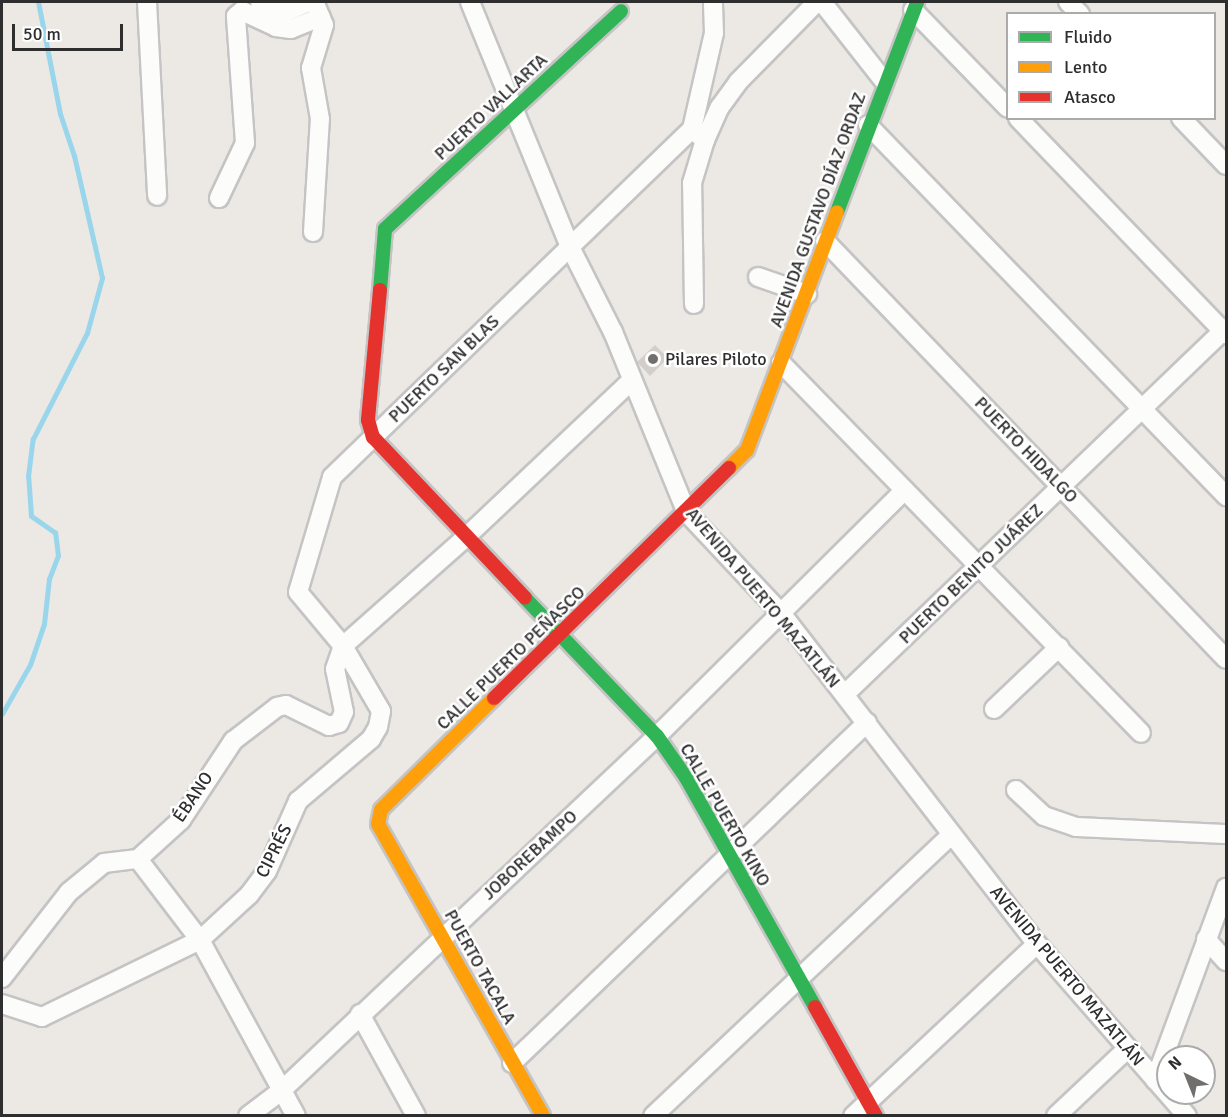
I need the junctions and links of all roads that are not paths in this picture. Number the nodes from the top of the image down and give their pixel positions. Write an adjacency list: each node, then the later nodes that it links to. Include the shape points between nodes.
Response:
1 (147, 2): 19 (street)
2 (260, 2): 3 (street, via 286,12)
3 (308, 2)
4 (470, 2): 13 (street, AVENIDA PUERTO MAZATLÁN)
5 (713, 2): 17 (street, via 714,33)
6 (817, 2): 17 (street, via 738,82)
7 (822, 2): 11 (street)
8 (915, 6): 11 (street, AVENIDA GUSTAVO DÍAZ ORDAZ); 12 (street)
9 (317, 9): 20 (street, via 291,29 276,27 242,11 236,16 245,143); 21 (street, via 324,25 311,68 320,119)
10 (621, 11): 13 (street, PUERTO VALLARTA)
11 (884, 81): 16 (street, AVENIDA GUSTAVO DÍAZ ORDAZ)
12 (1006, 106)
13 (513, 110): 23 (street, AVENIDA PUERTO MAZATLÁN); 31 (street, PUERTO VALLARTA, via 385,229 368,420)
14 (1020, 120): 27 (street)
15 (1183, 120): 18 (street)
16 (868, 125): 22 (street, AVENIDA GUSTAVO DÍAZ ORDAZ); 30 (street)
17 (699, 134): 23 (street, PUERTO SAN BLAS); 26 (street, via 692,183)
18 (1227, 165)
19 (157, 196)
20 (219, 198)
21 (313, 232)
22 (825, 241): 25 (street, AVENIDA GUSTAVO DÍAZ ORDAZ); 32 (street, PUERTO HIDALGO)
23 (570, 247): 29 (street, AVENIDA PUERTO MAZATLÁN, via 613,332); 31 (street, PUERTO SAN BLAS)
24 (758, 277): 25 (street)
25 (807, 294): 28 (street, AVENIDA GUSTAVO DÍAZ ORDAZ)
26 (694, 304)
27 (1226, 331): 30 (street, PUERTO BENITO JUÁREZ)
28 (781, 363): 33 (street); 35 (street, AVENIDA GUSTAVO DÍAZ ORDAZ, via 747,450)
29 (632, 380): 35 (street, AVENIDA PUERTO MAZATLÁN); 36 (street)
30 (1143, 409): 32 (street, PUERTO BENITO JUÁREZ); 34 (street)
31 (373, 437): 36 (street, CALLE PUERTO KINO); 40 (street, PUERTO SAN BLAS, via 332,477 298,592)
32 (1062, 486): 37 (street, PUERTO BENITO JUÁREZ); 42 (street, PUERTO HIDALGO)
33 (905, 490): 37 (street); 38 (street, JOBOREBAMPO)
34 (1227, 496)
35 (687, 513): 38 (street, AVENIDA PUERTO MAZATLÁN); 39 (street, CALLE PUERTO PEÑASCO)
36 (466, 537): 39 (street, CALLE PUERTO KINO); 40 (street)
37 (981, 564): 41 (street); 43 (street, PUERTO BENITO JUÁREZ)
38 (781, 613): 43 (street, AVENIDA PUERTO MAZATLÁN); 47 (street, JOBOREBAMPO)
39 (561, 636): 47 (street, CALLE PUERTO KINO); 51 (street, CALLE PUERTO PEÑASCO, via 390,798 381,810 378,824)
40 (343, 646): 53 (street, ÉBANO, via 335,669 344,712 339,723 329,726 286,705 277,707 233,741 181,820); 57 (street, CIPRÉS, via 381,711 378,727 371,739 298,801 267,871 249,895)
41 (1059, 647): 44 (street); 46 (street)
42 (1227, 659)
43 (845, 694): 45 (street, AVENIDA PUERTO MAZATLÁN)
44 (994, 709)
45 (867, 723): 50 (street, AVENIDA PUERTO MAZATLÁN); 52 (street)
46 (1141, 733)
47 (657, 736): 52 (street, CALLE PUERTO KINO, via 685,776); 55 (street, JOBOREBAMPO)
48 (1016, 790): 49 (street, via 1044,816 1060,824)
49 (1227, 834)
50 (951, 835): 58 (street, AVENIDA PUERTO MAZATLÁN); 61 (street)
51 (383, 838): 55 (street, PUERTO TACALA)
52 (729, 854): 61 (street, CALLE PUERTO KINO); 65 (street)
53 (138, 859): 57 (street); 60 (street, via 104,863 86,876)
54 (1227, 888): 56 (street)
55 (444, 937): 63 (street, JOBOREBAMPO); 65 (street, PUERTO TACALA)
56 (1206, 939): 59 (street); 66 (street)
57 (200, 940): 62 (street, CIPRÉS, via 42,1017); 67 (street)
58 (1037, 944): 64 (street, AVENIDA PUERTO MAZATLÁN); 68 (street)
59 (1227, 961)
60 (2, 978)
61 (799, 980): 68 (street, CALLE PUERTO KINO); 73 (street)
62 (2, 1004)
63 (360, 1014): 67 (street, JOBOREBAMPO); 71 (street)
64 (1127, 1049): 66 (street, AVENIDA PUERTO MAZATLÁN); 75 (street)
65 (512, 1063): 72 (street, PUERTO TACALA)
66 (1155, 1080): 76 (street, AVENIDA PUERTO MAZATLÁN)
67 (281, 1091): 69 (street, JOBOREBAMPO); 70 (street)
68 (872, 1108): 74 (street)
69 (248, 1116)
70 (296, 1116)
71 (416, 1116)
72 (543, 1116)
73 (653, 1116)
74 (853, 1116)
75 (1056, 1116)
76 (1187, 1116)

